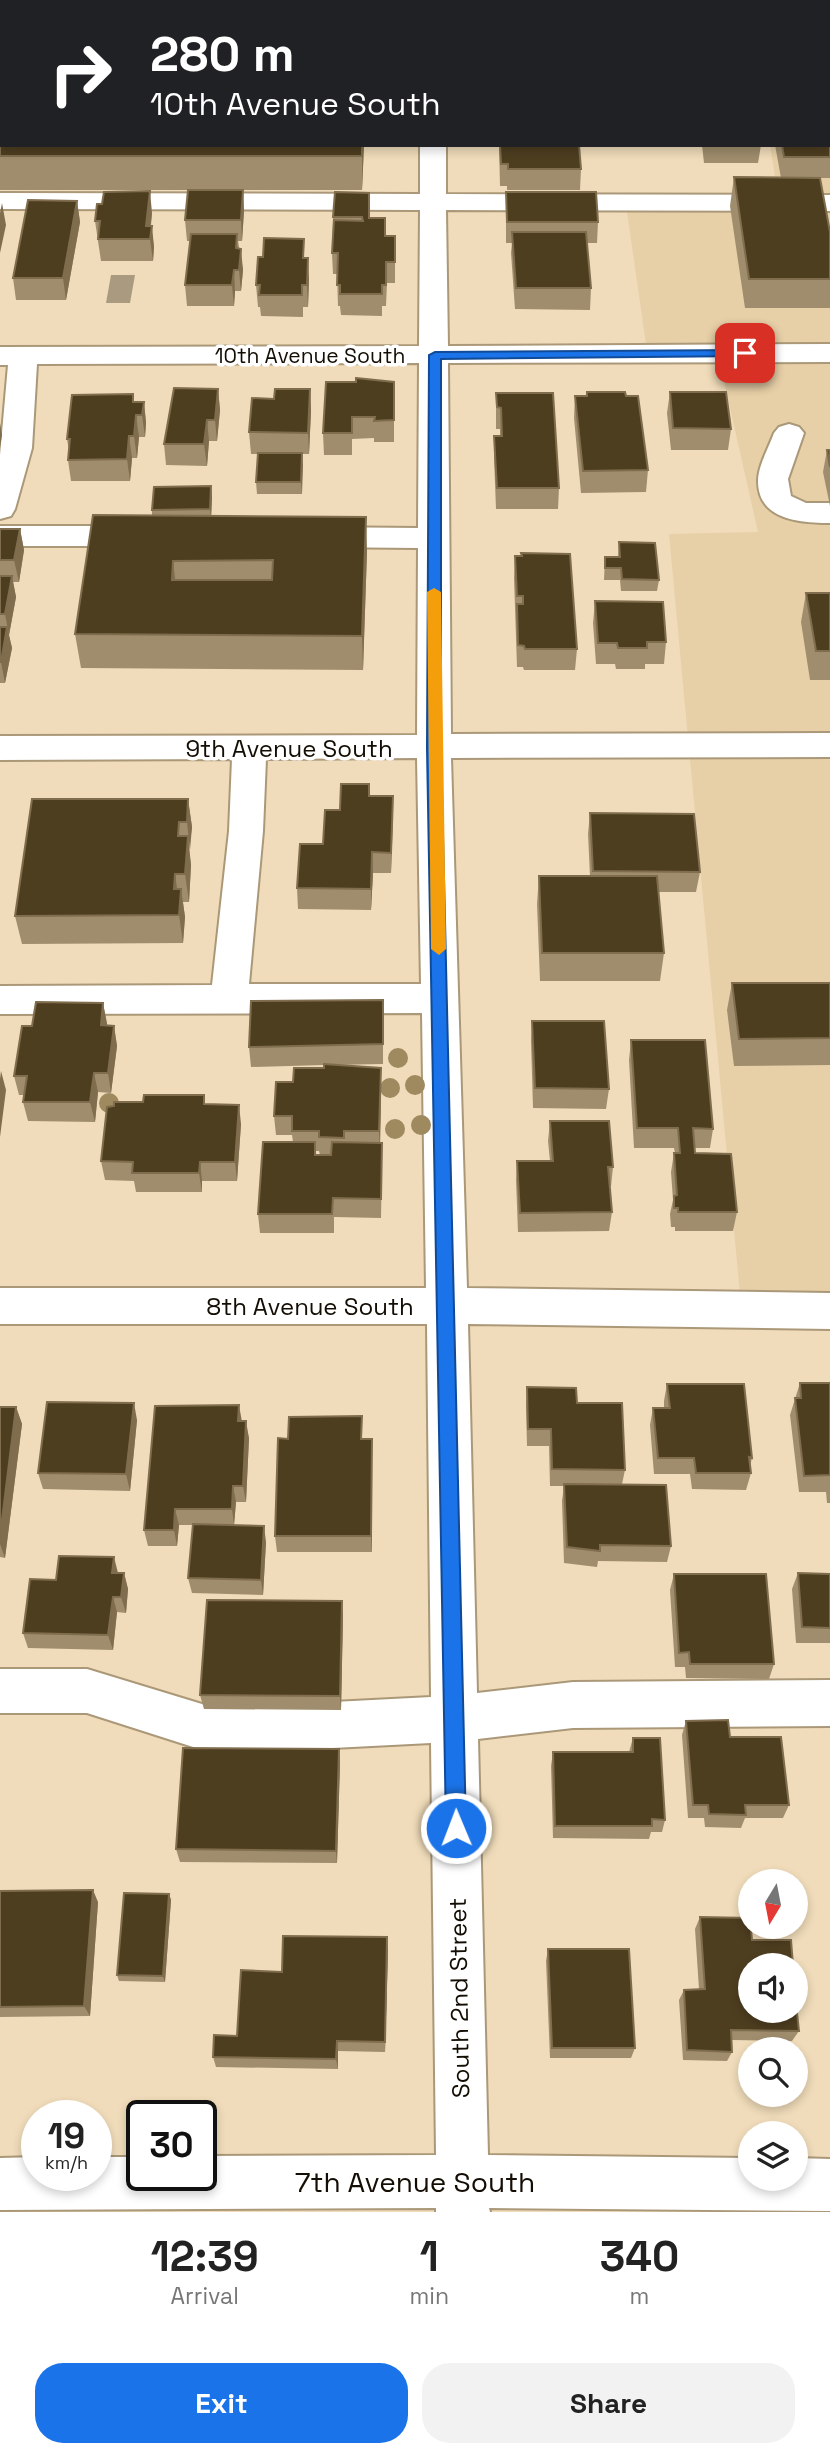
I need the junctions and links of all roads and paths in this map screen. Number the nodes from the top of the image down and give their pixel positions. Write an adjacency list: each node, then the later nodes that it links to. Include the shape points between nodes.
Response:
1 (433, 147): 3 (street, South 2nd Street)
2 (0, 201): 3 (street)
3 (433, 202): 4 (street); 6 (street, South 2nd Street)
4 (830, 203)
5 (830, 353): 6 (street, 10th Avenue South)
6 (435, 355): 7 (street, 10th Avenue South); 14 (street, South 2nd Street)
7 (11, 356): 9 (street, via 17,448)
8 (789, 433): 10 (street, via 773,479 777,500 801,513)
9 (0, 509)
10 (830, 513)
11 (0, 536): 12 (street)
12 (176, 537)
13 (284, 537): 14 (street)
14 (434, 538): 18 (street, South 2nd Street)
15 (830, 745): 18 (street, 9th Avenue South)
16 (0, 748): 17 (street, 9th Avenue South)
17 (249, 748): 18 (street, 9th Avenue South); 20 (street, via 246,831)
18 (434, 748): 19 (street, South 2nd Street)
19 (440, 998): 20 (street); 23 (street, South 2nd Street)
20 (229, 999): 21 (street)
21 (0, 1000)
22 (0, 1306): 23 (street, 8th Avenue South)
23 (447, 1306): 24 (street, 8th Avenue South); 27 (street, South 2nd Street)
24 (830, 1311)
25 (0, 1691): 27 (street, via 87,1691 215,1731)
26 (830, 1703): 27 (street, via 573,1705)
27 (454, 1719): 30 (street, South 2nd Street)
28 (0, 2184): 30 (street, 7th Avenue South)
29 (830, 2185): 30 (street, 7th Avenue South)
30 (463, 2196)

